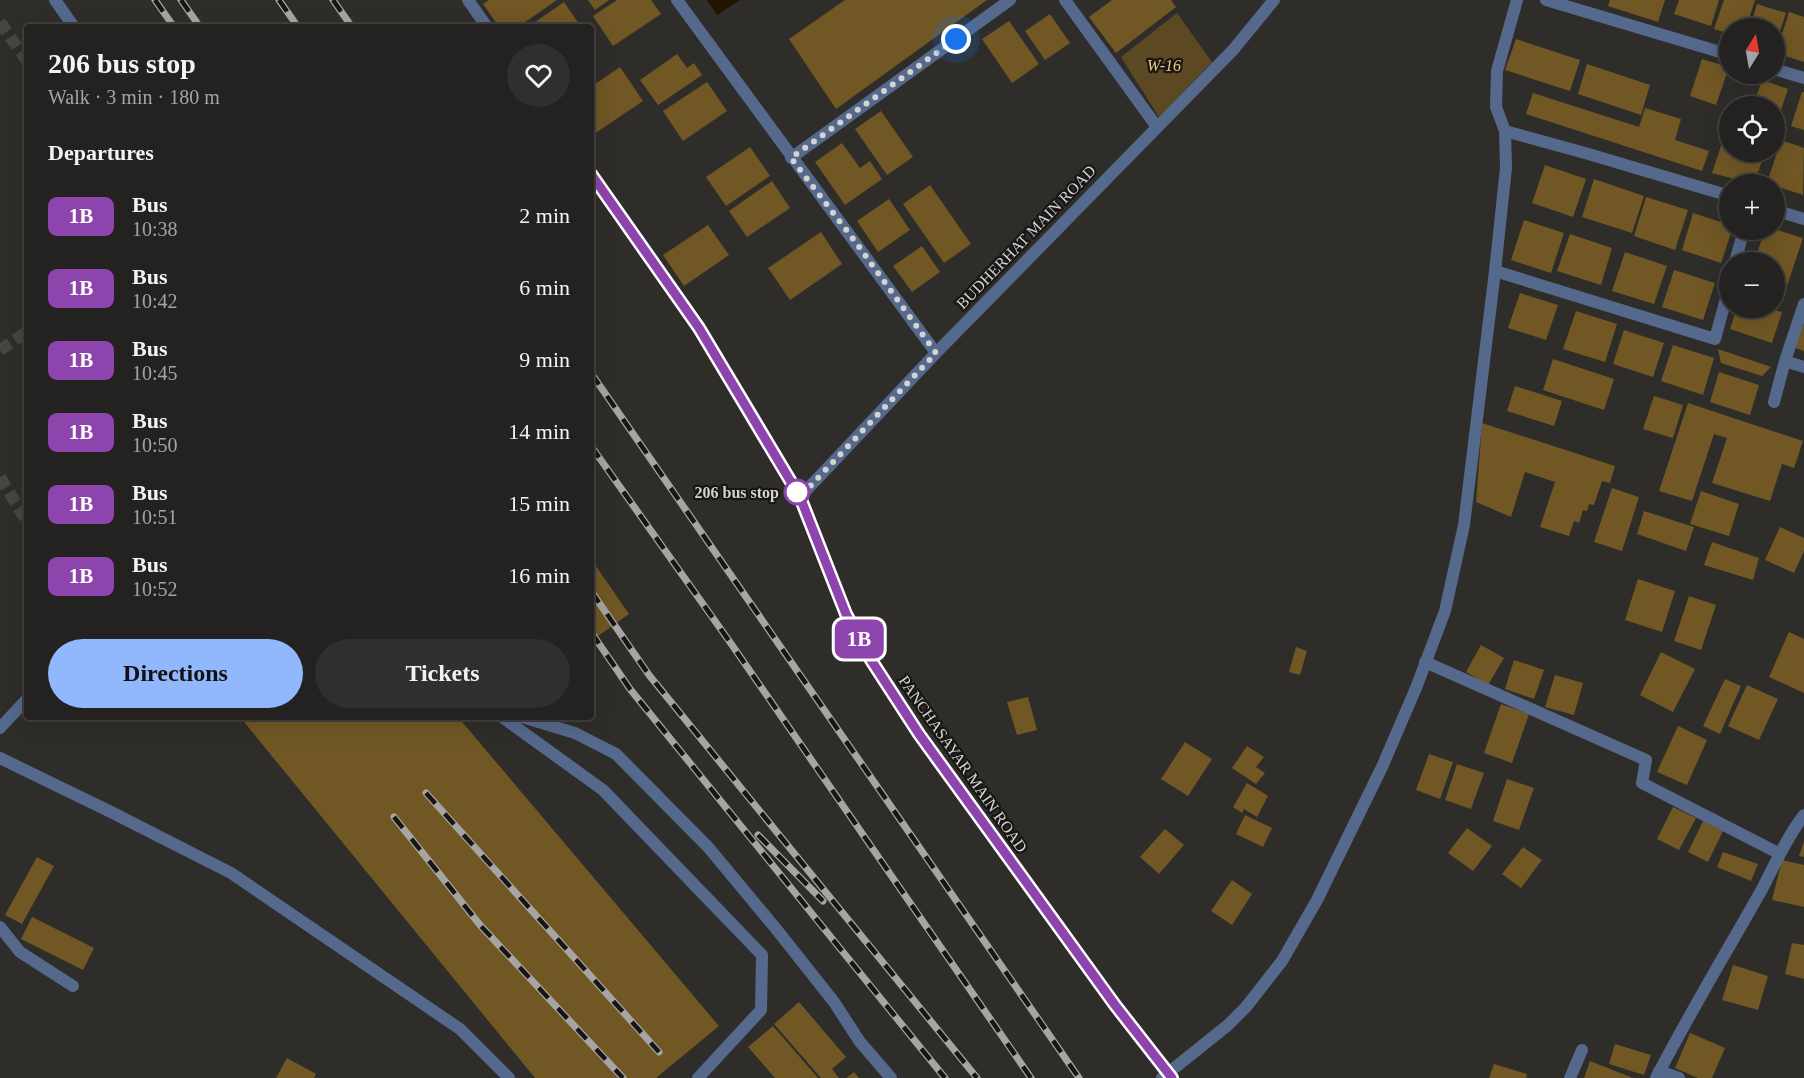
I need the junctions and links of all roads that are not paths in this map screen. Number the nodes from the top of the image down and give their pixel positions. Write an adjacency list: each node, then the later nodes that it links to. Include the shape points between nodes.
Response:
1 (56, 0): 9 (street)
2 (468, 0): 10 (street)
3 (677, 0): 16 (street)
4 (1010, 0): 16 (street)
5 (1065, 0): 14 (street)
6 (1274, 0): 14 (street, BUDHERHAT MAIN ROAD, via 1233,50)
7 (1517, 0): 15 (street, via 1497,71 1496,107)
8 (1546, 0): 11 (street)
9 (72, 24)
10 (486, 24)
11 (1719, 52)
12 (1785, 72): 13 (street)
13 (1804, 78)
14 (1157, 127): 24 (street, BUDHERHAT MAIN ROAD)
15 (1505, 131): 18 (street); 21 (street, via 1506,168)
16 (791, 158): 24 (street)
17 (594, 178): 28 (street, PANCHASAYAR MAIN ROAD, via 699,328)
18 (1719, 193)
19 (1785, 213): 20 (street)
20 (1804, 219)
21 (1495, 271): 23 (street, via 1715,339); 29 (street, via 1464,525 1445,611)
22 (1804, 304): 25 (street)
23 (1721, 318)
24 (936, 353): 28 (street, BUDHERHAT MAIN ROAD)
25 (1785, 361): 26 (street); 27 (street)
26 (1804, 367)
27 (1774, 402)
28 (800, 497): 41 (street, PANCHASAYAR MAIN ROAD, via 846,614 871,660 919,734)
29 (1425, 662): 36 (street, via 1646,760 1642,783); 41 (street, via 1382,767 1317,900 1282,961 1246,1007)
30 (24, 702): 33 (street)
31 (506, 720): 43 (street, via 603,789 762,955 761,1010)
32 (532, 720): 44 (street, via 575,733 616,754 715,856)
33 (0, 729)
34 (0, 758): 42 (street, via 231,873 460,1029)
35 (1804, 815): 36 (street)
36 (1780, 854): 40 (street)
37 (0, 927): 38 (street, via 20,952)
38 (72, 986)
39 (1582, 1050): 45 (street)
40 (1658, 1075): 46 (street)
41 (1168, 1076)
42 (509, 1078)
43 (698, 1078)
44 (891, 1078)
45 (1570, 1078)
46 (1678, 1078)

